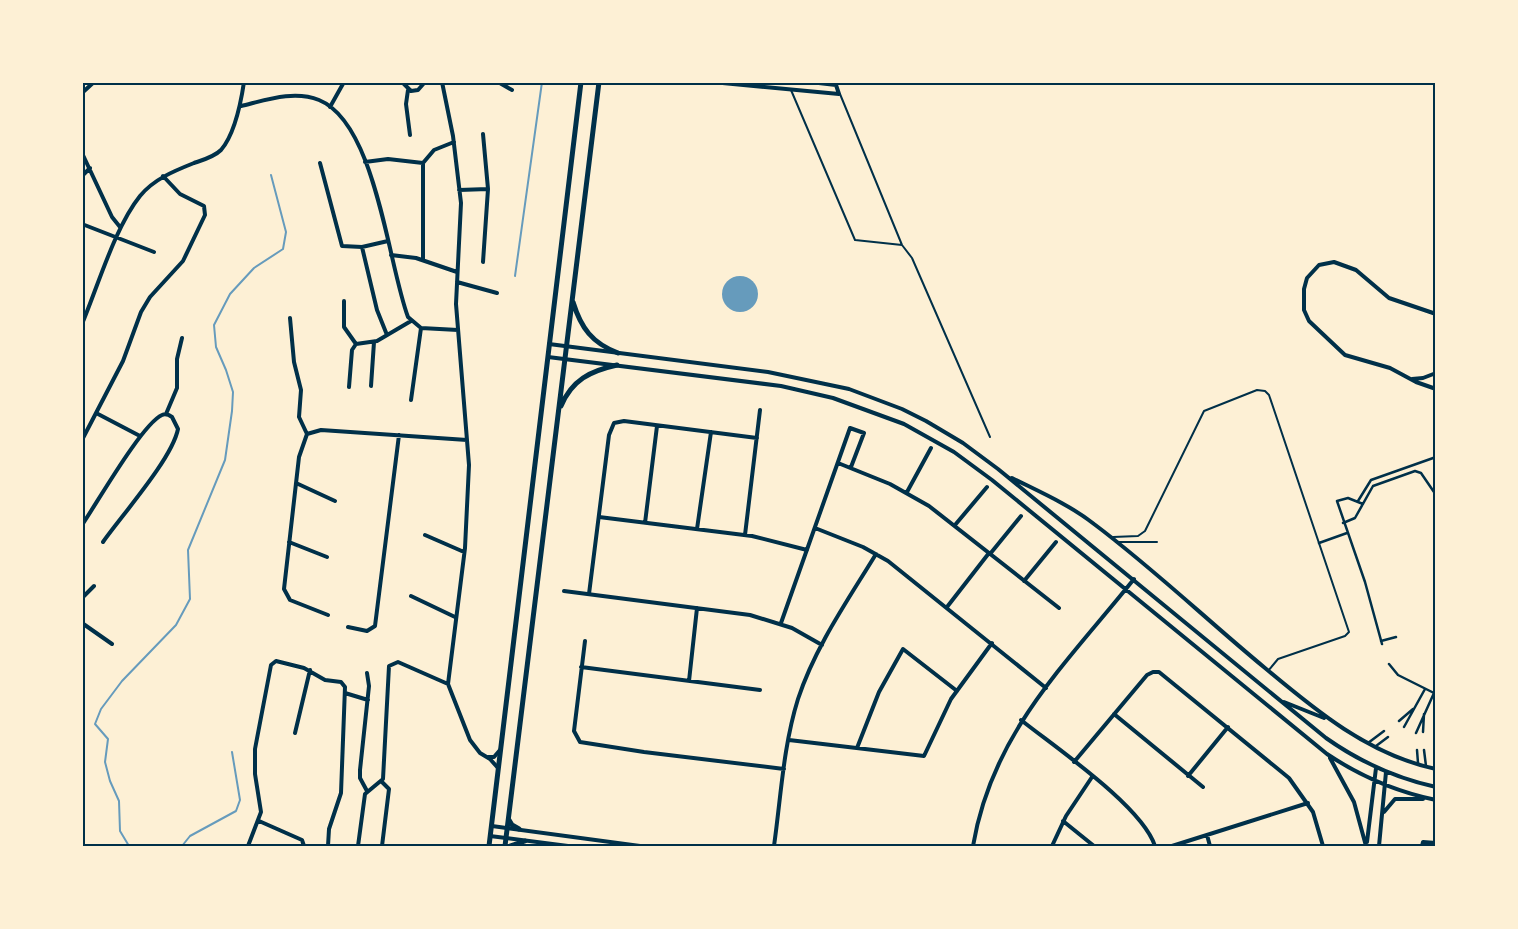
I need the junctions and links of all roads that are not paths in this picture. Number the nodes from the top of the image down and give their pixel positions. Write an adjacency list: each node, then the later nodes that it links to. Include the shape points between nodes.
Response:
1 (94, 82): 16 (street)
2 (244, 82): 18 (street)
3 (344, 82): 19 (street)
4 (402, 82): 13 (street)
5 (425, 82): 13 (street, via 418,90)
6 (442, 82): 22 (street)
7 (498, 82): 14 (street)
8 (581, 82): 57 (main road)
9 (599, 82): 45 (main road)
10 (712, 82): 15 (street)
11 (810, 82): 12 (street)
12 (835, 84): 17 (street)
13 (408, 90): 21 (street, via 406,104)
14 (512, 90)
15 (791, 90): 17 (street); 36 (lane, via 855,240)
16 (82, 93)
17 (839, 94): 36 (lane)
18 (241, 106): 19 (street, via 297,96 320,100); 29 (street, via 220,151)
19 (330, 107): 24 (street, via 353,131)
20 (483, 134): 30 (street)
21 (410, 135)
22 (454, 142): 26 (street, via 434,150); 31 (street)
23 (82, 153): 27 (street)
24 (365, 162): 26 (street, via 388,159); 35 (street)
25 (320, 163): 37 (street, via 341,245)
26 (423, 163): 40 (street)
27 (90, 168): 28 (street); 33 (street, via 112,217)
28 (82, 176)
29 (163, 176): 33 (street, via 141,194); 71 (street, via 180,194 204,206 206,212 183,261 141,312)
30 (488, 189): 31 (street); 41 (street)
31 (459, 190): 42 (street)
32 (82, 224): 34 (street)
33 (120, 227): 34 (street)
34 (117, 238): 38 (street); 50 (street)
35 (388, 241): 37 (street); 39 (street)
36 (902, 245): 78 (lane, via 912,258)
37 (362, 247): 53 (street, via 377,310)
38 (154, 252)
39 (391, 255): 40 (street); 49 (street, via 403,305)
40 (423, 260): 42 (street)
41 (483, 262)
42 (457, 272): 43 (street)
43 (457, 282): 44 (street); 52 (street)
44 (498, 293)
45 (573, 300): 58 (main road); 59 (main road, via 587,333 602,346)
46 (344, 302): 56 (street, via 344,327)
47 (1436, 314): 64 (street, via 1389,298 1356,270 1334,262 1323,263 1307,278 1304,310 1320,334 1344,355 1390,368)
48 (290, 318): 75 (street, via 294,362 301,390 299,417)
49 (411, 321): 51 (street); 53 (street)
50 (82, 324)
51 (421, 328): 52 (street); 68 (street)
52 (458, 330): 81 (street)
53 (387, 335): 55 (street)
54 (182, 338): 72 (street, via 177,359 177,388)
55 (374, 342): 56 (street); 65 (street)
56 (356, 344): 66 (street, via 352,350)
57 (549, 344): 58 (street); 60 (main road)
58 (567, 347): 59 (street); 61 (main road)
59 (618, 353): 86 (street, via 768,372 849,389 933,425)
60 (548, 357): 61 (street); 172 (main road)
61 (565, 359): 62 (street); 70 (main road)
62 (617, 365): 70 (main road, via 582,377 570,390); 122 (street, via 796,388 884,416 970,462)
63 (1436, 373): 64 (street)
64 (1412, 379): 67 (street)
65 (372, 386)
66 (349, 387)
67 (1436, 389)
68 (410, 400)
69 (760, 410): 79 (street)
70 (559, 412): 196 (main road)
71 (98, 414): 77 (street); 80 (street)
72 (166, 414): 77 (street); 108 (street, via 177,424 178,432 158,468)
73 (658, 426): 74 (street); 95 (street, via 624,421 614,423 609,435); 96 (street)
74 (711, 432): 79 (street); 100 (street)
75 (307, 434): 76 (street, via 321,430); 87 (street, via 300,452)
76 (399, 435): 81 (street); 134 (street, via 375,626 367,632)
77 (140, 436): 98 (street)
78 (990, 437)
79 (757, 438): 105 (street)
80 (82, 440)
81 (467, 440): 115 (street, via 469,466)
82 (931, 448): 89 (street)
83 (1436, 458): 92 (street, via 1371,480)
84 (838, 463): 85 (street); 85 (street, via 850,428 864,433); 101 (street)
85 (851, 467): 89 (street)
86 (1006, 475): 107 (street, via 1062,504); 119 (street)
87 (296, 483): 91 (street); 109 (street)
88 (986, 487): 99 (street)
89 (907, 492): 99 (street)
90 (1436, 495): 93 (street, via 1421,473 1415,471 1373,486)
91 (335, 501)
92 (1358, 501): 93 (street); 97 (street, via 1348,498 1337,501)
93 (1363, 504): 97 (street, via 1355,518)
94 (1021, 516): 116 (street)
95 (599, 517): 96 (street); 124 (street)
96 (645, 523): 100 (street)
97 (1343, 523): 102 (street)
98 (82, 525)
99 (955, 526): 116 (street)
100 (697, 528): 105 (street)
101 (815, 528): 114 (street); 117 (street)
102 (1347, 533): 113 (street); 135 (street, via 1365,582 1381,642)
103 (1148, 534): 106 (lane)
104 (425, 535): 115 (street)
105 (745, 535): 114 (street)
106 (1138, 536): 107 (lane); 113 (lane, via 1145,531 1204,411 1260,390 1268,396)
107 (1110, 538): 111 (street)
108 (103, 542)
109 (289, 542): 118 (street); 130 (street, via 286,595 290,600)
110 (1056, 542): 120 (street)
111 (1116, 542): 112 (lane); 143 (street)
112 (1157, 542)
113 (1318, 543): 143 (lane, via 1349,633 1278,659)
114 (807, 550): 133 (street)
115 (464, 552): 131 (street)
116 (990, 553): 120 (street); 127 (street)
117 (876, 554): 127 (street, via 904,572); 139 (street)
118 (327, 558)
119 (1134, 579): 122 (street); 154 (street)
120 (1024, 581): 129 (street)
121 (94, 586): 126 (street)
122 (1126, 589): 147 (street); 175 (street)
123 (564, 591): 124 (street)
124 (589, 594): 128 (street)
125 (411, 596): 131 (street)
126 (82, 598)
127 (946, 607): 137 (street)
128 (697, 608): 133 (street, via 750,615); 145 (street)
129 (1059, 608)
130 (328, 615)
131 (456, 617): 146 (street)
132 (82, 623): 138 (street)
133 (781, 624): 139 (street)
134 (348, 627)
135 (1396, 637)
136 (585, 641): 141 (street)
137 (992, 643): 147 (street); 150 (street)
138 (112, 644)
139 (822, 645): 168 (street, via 802,688)
140 (1389, 664): 148 (street, via 1398,675)
141 (581, 667): 145 (street); 182 (street, via 574,731 577,739 591,745)
142 (310, 670): 151 (street, via 325,680 341,682); 165 (street); 197 (street, via 279,661 271,665 255,749)
143 (1268, 671): 159 (street)
144 (367, 673): 153 (street)
145 (689, 681): 149 (street)
146 (448, 684): 176 (street, via 470,740); 188 (street, via 398,662 389,666)
147 (1046, 688): 158 (street)
148 (1425, 689): 152 (street); 155 (street)
149 (760, 690)
150 (957, 691): 171 (street, via 924,756); 171 (street, via 903,649 879,692)
151 (345, 693): 153 (street); 210 (street, via 341,793 329,829)
152 (1434, 694): 156 (street)
153 (368, 700): 192 (street, via 360,770)
154 (1281, 701): 159 (street); 180 (street, via 1332,742)
155 (1416, 706): 160 (street); 162 (street)
156 (1424, 710): 164 (street); 166 (street)
157 (1114, 714): 161 (street, via 1153,672 1162,674); 177 (street); 185 (street)
158 (1021, 720): 177 (street); 219 (street, via 992,776)
159 (1331, 721): 169 (street)
160 (1399, 721)
161 (1228, 727): 185 (street); 194 (street, via 1281,770)
162 (1404, 727)
163 (1384, 731): 169 (street)
164 (1423, 732)
165 (295, 733)
166 (1416, 733)
167 (1388, 737): 170 (street)
168 (788, 740): 171 (street); 182 (street)
169 (1368, 743): 170 (street)
170 (1376, 746): 178 (street)
171 (857, 748)
172 (501, 749): 176 (street, via 494,756); 181 (main road)
173 (1417, 750): 178 (street)
174 (1424, 750): 179 (street)
175 (1327, 754): 187 (street); 226 (street, via 1354,802)
176 (486, 756): 181 (street)
177 (1074, 762): 186 (street)
178 (1418, 765): 179 (street)
179 (1426, 767): 183 (street)
180 (1376, 768): 184 (street); 187 (street)
181 (499, 769): 199 (main road)
182 (784, 769): 218 (street)
183 (1436, 769)
184 (1386, 772): 189 (street); 191 (street)
185 (1188, 776): 190 (street)
186 (1092, 777): 198 (street); 222 (street, via 1135,813)
187 (1374, 780): 189 (street); 226 (street)
188 (382, 782): 192 (street); 212 (street, via 389,789)
189 (1385, 784): 193 (street); 195 (street)
190 (1203, 787)
191 (1436, 787)
192 (366, 791): 211 (street)
193 (1436, 800): 195 (street, via 1395,799)
194 (1308, 803): 202 (street); 225 (street)
195 (1382, 816): 227 (street)
196 (508, 820): 200 (main road); 201 (main road)
197 (259, 821): 208 (street); 209 (street, via 302,840)
198 (1063, 821): 220 (street); 221 (street)
199 (492, 826): 200 (street); 203 (main road)
200 (508, 828): 201 (street); 204 (main road)
201 (519, 830): 217 (street)
202 (1207, 835): 223 (street); 224 (street)
203 (490, 836): 204 (street); 213 (main road)
204 (506, 838): 205 (street); 214 (main road)
205 (524, 841): 215 (main road); 216 (street)
206 (1436, 843): 207 (street)
207 (1422, 844)
208 (248, 846)
209 (304, 846)
210 (328, 846)
211 (358, 846)
212 (382, 846)
213 (489, 846)
214 (505, 846)
215 (510, 846)
216 (568, 846)
217 (640, 846)
218 (774, 846)
219 (973, 846)
220 (1052, 846)
221 (1094, 846)
222 (1155, 846)
223 (1172, 846)
224 (1210, 846)
225 (1323, 846)
226 (1367, 846)
227 (1379, 846)

